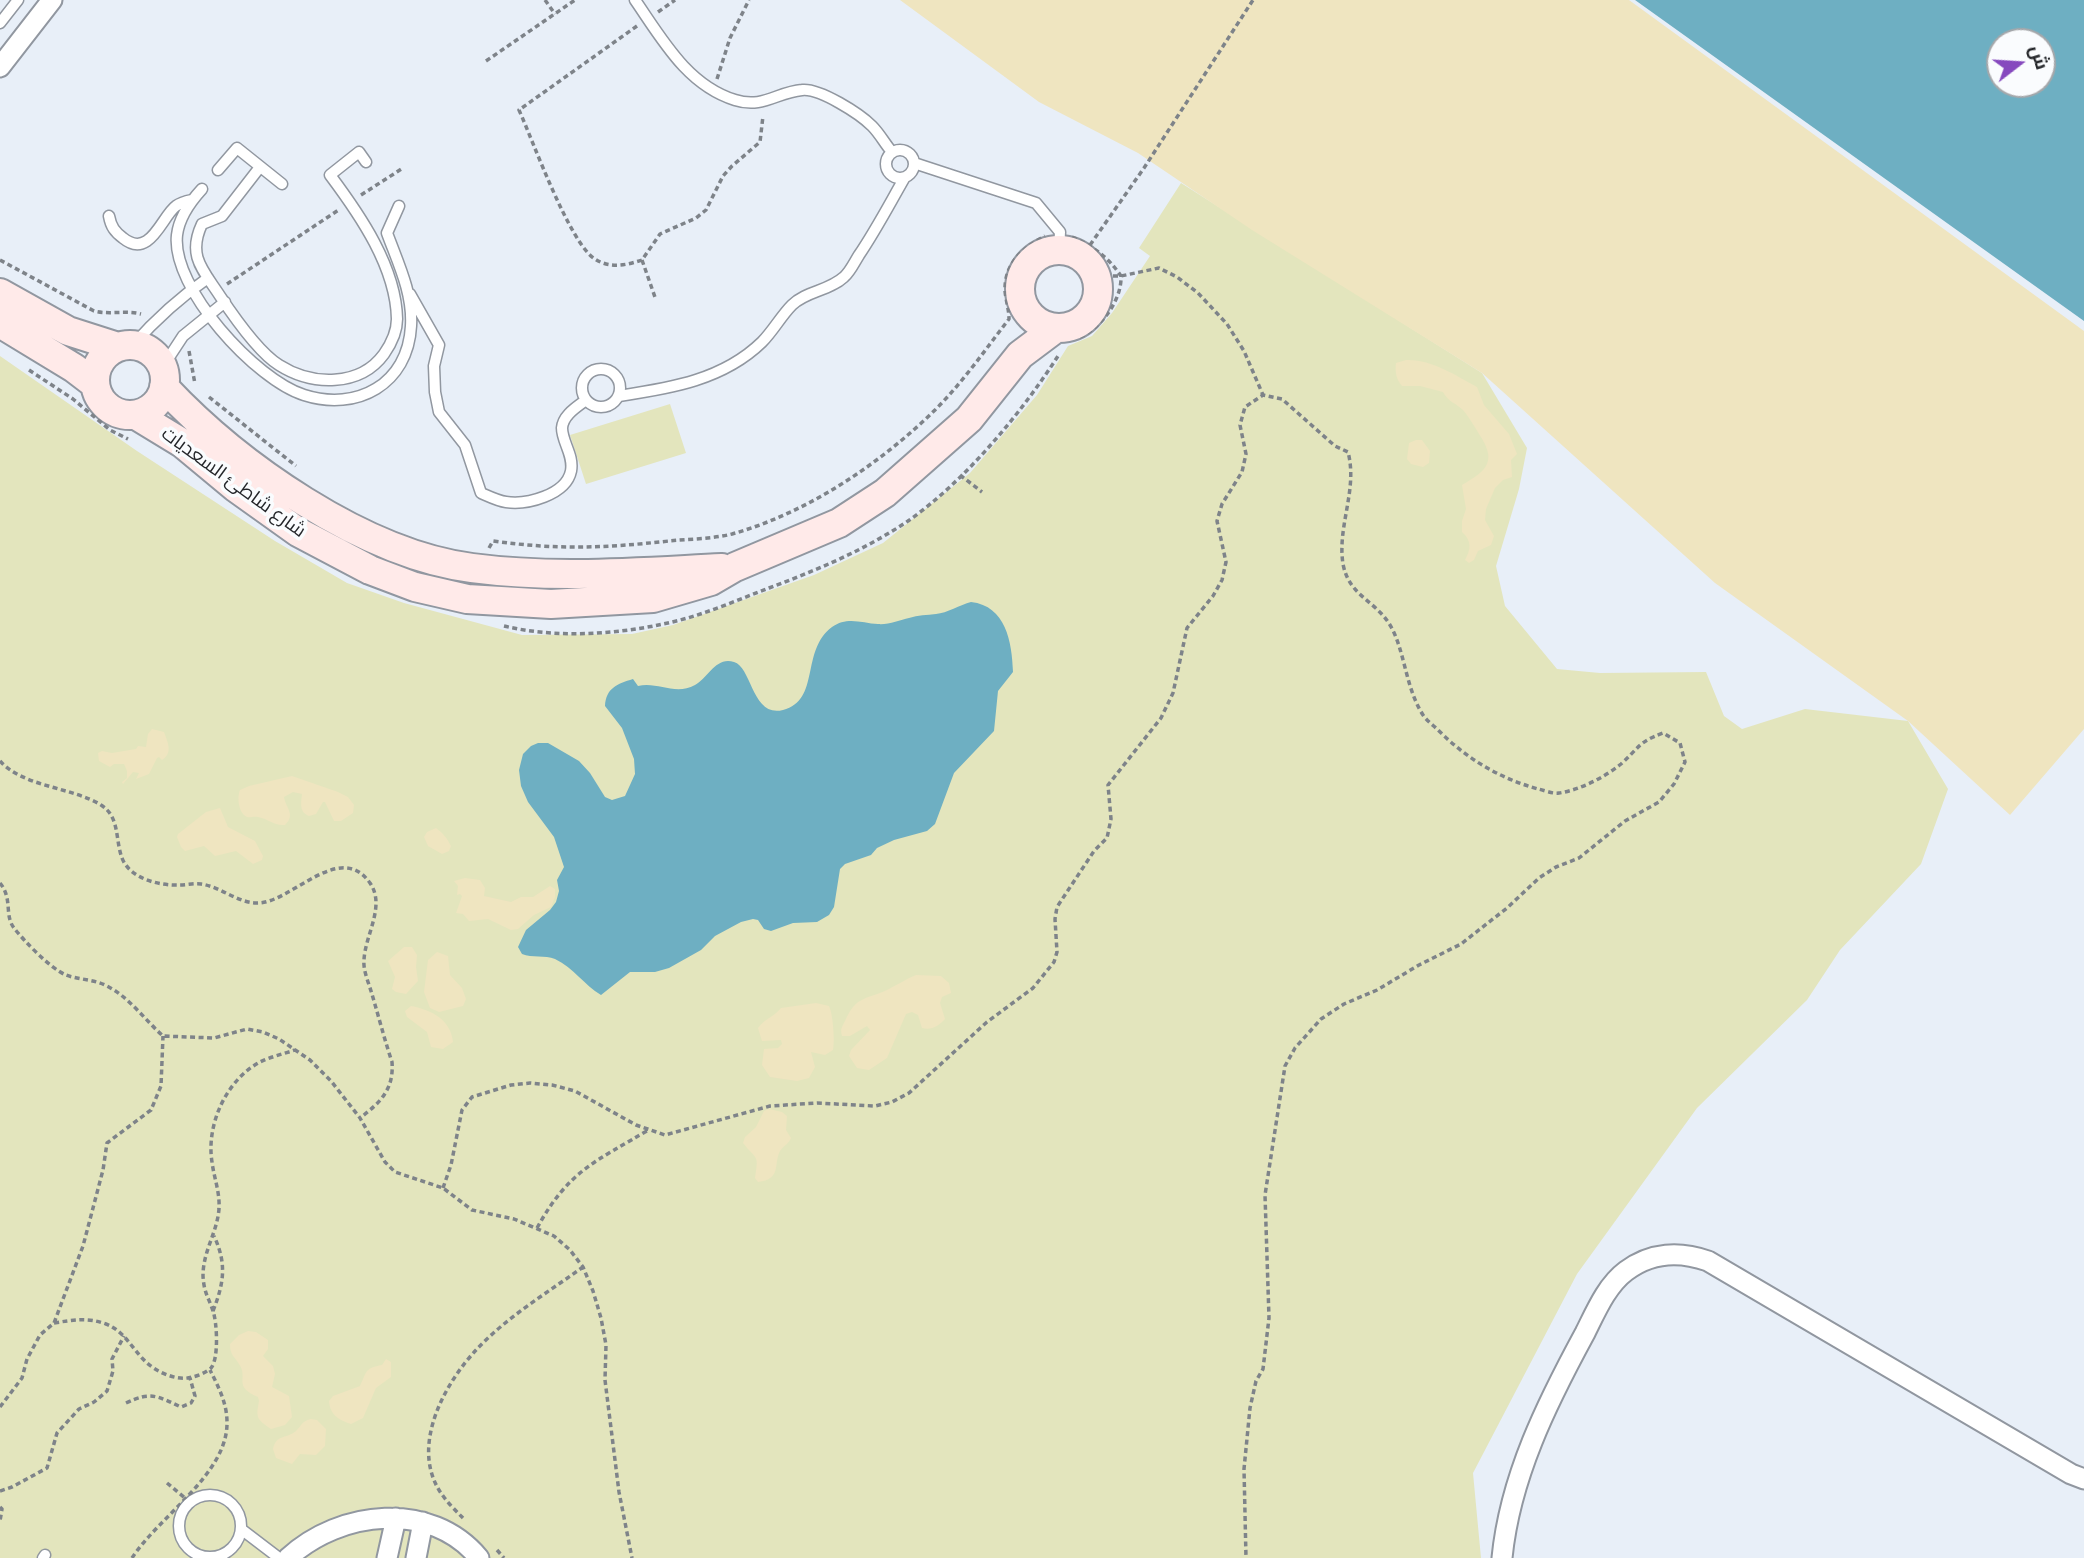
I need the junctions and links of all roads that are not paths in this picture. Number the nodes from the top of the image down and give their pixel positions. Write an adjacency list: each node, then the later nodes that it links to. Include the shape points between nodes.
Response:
1 (18, 0): 4 (lane)
2 (52, 0): 5 (street)
3 (635, 0): 6 (lane, via 696,80 738,101 762,103 803,89 815,91 858,115)
4 (0, 23)
5 (0, 67)
6 (892, 152): 8 (lane, via 906,150); 11 (lane, via 886,167 890,174)
7 (366, 162): 22 (lane, via 359,152 330,175 374,246 391,285 397,320 391,345 375,366 355,377 323,381 297,374 263,352)
8 (914, 163): 11 (lane); 17 (lane, via 1036,203)
9 (260, 167): 10 (lane, via 237,148); 12 (lane); 18 (lane, via 222,216 202,224 194,241 198,263)
10 (218, 170)
11 (905, 177): 31 (lane, via 845,277 801,298 762,342 735,364 663,390)
12 (282, 184)
13 (202, 188): 14 (lane)
14 (192, 200): 16 (lane, via 176,206 148,241 138,244 117,233); 19 (lane, via 177,235 181,264)
15 (399, 206): 20 (lane, via 387,233)
16 (109, 216)
17 (1060, 241): 23 (street, شارع شاطئ السعديات, via 1037,257 1022,276); 26 (street, شارع شاطئ السعديات, via 1109,276 1099,288 1092,311)
18 (208, 278): 19 (lane); 22 (lane)
19 (192, 289): 24 (lane); 27 (lane)
20 (408, 290): 24 (lane, via 411,324 400,363 372,392 351,399 331,401 303,395 281,384 232,344); 32 (lane, via 439,345 434,366 439,412 465,445 481,493 506,502 527,502 562,487 571,472 562,429 567,414)
21 (0, 293): 27 (street, via 68,331)
22 (225, 302): 24 (lane)
23 (1026, 310): 26 (street); 28 (street, شارع شاطئ السعديات, via 1028,331)
24 (210, 313): 29 (lane, via 183,335)
25 (0, 323): 30 (street)
26 (1062, 339): 28 (street, شارع شاطئ السعديات)
27 (126, 346): 29 (street, via 151,352); 30 (street, via 100,361)
28 (1020, 355): 34 (street, شارع شاطئ السعديات, via 970,419 886,493 839,523)
29 (163, 377): 33 (street, via 154,405); 35 (street, شارع شاطئ السعديات, via 226,446 270,480 334,519 410,552 468,568)
30 (95, 384): 33 (street, via 105,405 124,415)
31 (619, 396): 32 (lane, via 600,407); 32 (lane, via 621,388 614,373 599,368 582,384)
32 (586, 400)
33 (134, 428): 36 (street, شارع شاطئ السعديات, via 182,443 299,532 370,569)
34 (735, 567): 35 (street, شارع شاطئ السعديات, via 548,575); 36 (street, شارع شاطئ السعديات, via 711,581 653,598 551,604)
35 (515, 572): 36 (street)
36 (507, 613)
37 (2080, 1480): 47 (street, via 1708,1261 1684,1255 1659,1256 1635,1265 1615,1280 1575,1350 1517,1481)
38 (396, 1518): 39 (street); 44 (street, via 336,1528); 45 (street)
39 (423, 1522): 41 (street); 46 (street)
40 (241, 1529): 42 (lane); 42 (lane, via 237,1511 224,1498 197,1497 183,1510 179,1528 186,1545 201,1556); 43 (lane)
41 (486, 1552)
42 (222, 1557)
43 (279, 1558)
44 (288, 1558)
45 (387, 1558)
46 (416, 1558)
47 (1502, 1558)

